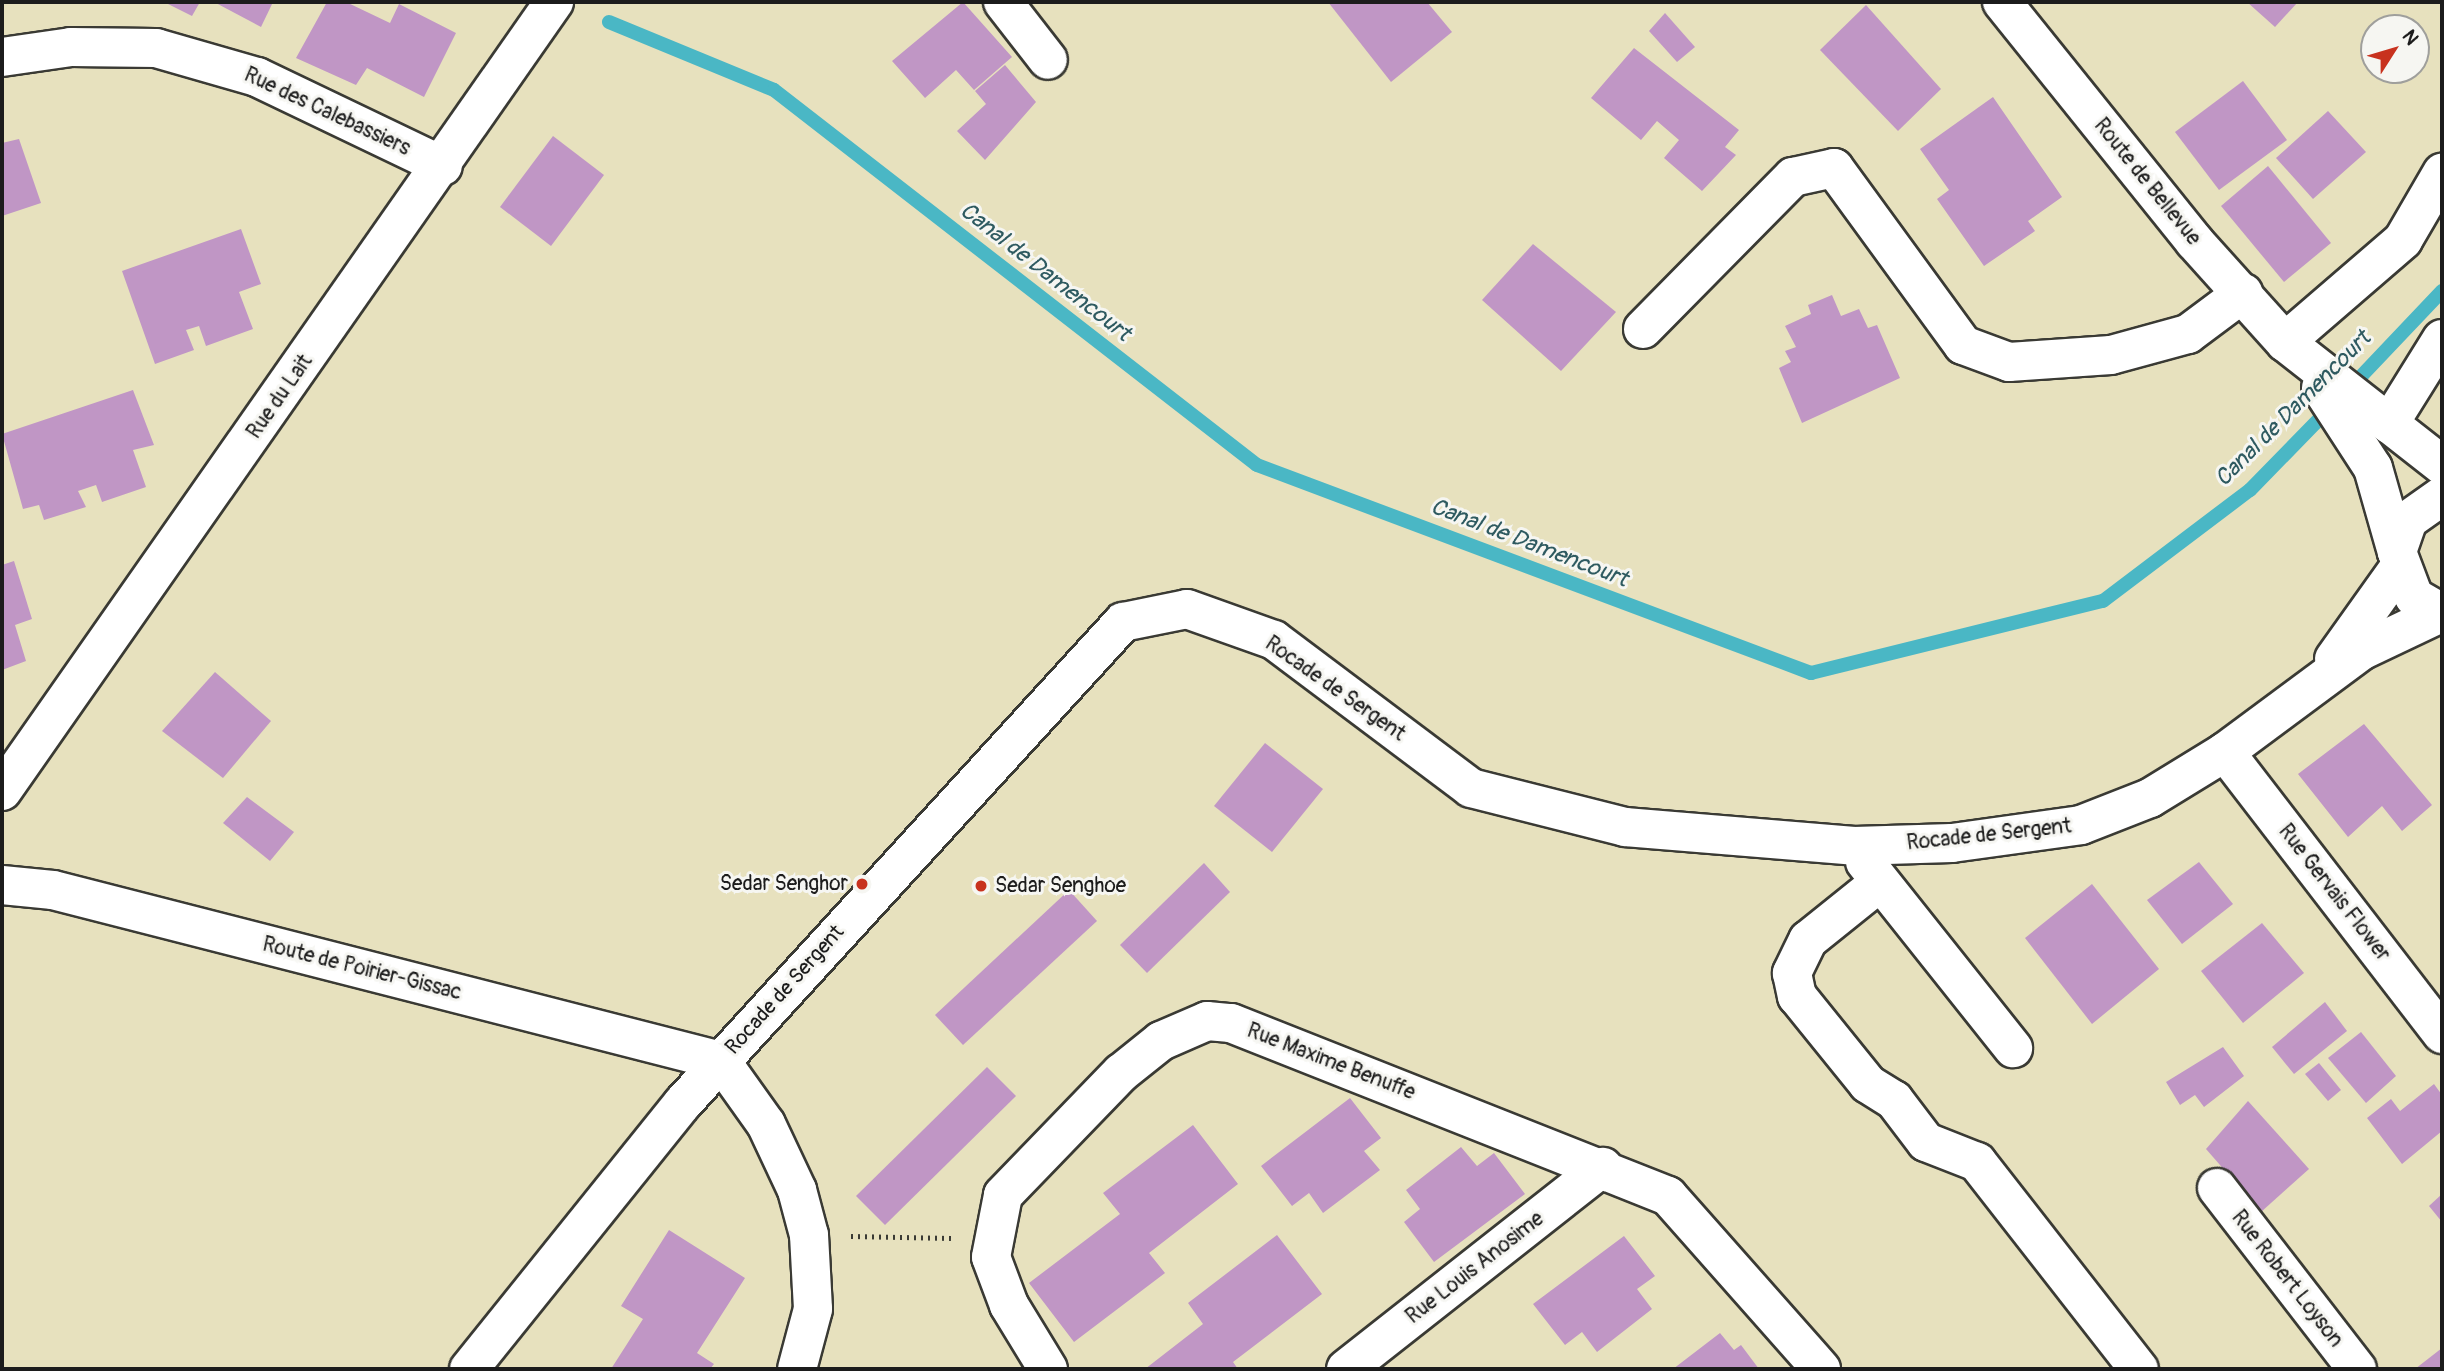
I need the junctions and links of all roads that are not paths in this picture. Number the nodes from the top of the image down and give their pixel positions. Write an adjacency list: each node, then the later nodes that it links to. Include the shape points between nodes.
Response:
1 (554, 2): 6 (street, Rue du Lait)
2 (1003, 2): 5 (street)
3 (2002, 2): 8 (street, Route de Bellevue, via 2194,241)
4 (2, 57): 6 (street, Rue des Calebassiers, via 71,47 156,48 257,76)
5 (1048, 60)
6 (443, 166): 20 (street, Rue du Lait)
7 (2442, 173): 11 (street, via 2403,240)
8 (2243, 292): 9 (street, via 2188,334 2112,355 2008,362 1963,345 1834,168 1793,177); 11 (street, Route de Bellevue)
9 (1643, 330)
10 (2442, 339): 13 (street)
11 (2301, 358): 12 (street, Route de Bellevue)
12 (2345, 401): 13 (street, Route de Bellevue); 16 (street, Route de Bellevue, via 2373,468)
13 (2389, 424): 14 (street, Route de Bellevue)
14 (2442, 465)
15 (2442, 496): 16 (street, Rocade de Sergent, via 2408,520)
16 (2398, 560): 17 (street, Route de Bellevue, via 2414,597); 18 (street, Rocade de Sergent)
17 (2442, 613): 18 (street, Rocade de Sergent, via 2361,651)
18 (2314, 682): 19 (street, Rocade de Sergent)
19 (2225, 752): 21 (street, Rocade de Sergent, via 2150,798 2081,825 1952,843); 24 (street, Rue Gervais Flower)
20 (2, 791)
21 (1854, 846): 22 (street); 26 (street, Rocade de Sergent, via 1625,827 1471,788 1274,640 1187,609 1122,622)
22 (1879, 883): 25 (street); 34 (street, via 1808,940 1792,973 1797,996 1868,1084 1894,1100 1926,1142 1977,1161)
23 (2, 885): 26 (street, Route de Poirier-Gissac, via 53,890)
24 (2442, 1034)
25 (2013, 1048)
26 (721, 1061): 29 (street, Rocade de Sergent); 30 (street, via 766,1124 797,1190 808,1235 813,1309)
27 (1603, 1167): 31 (street, Rue Maxime Benuffe, via 1231,1023 1207,1021 1185,1026 1121,1073 1003,1195 991,1238 991,1257 1009,1305); 32 (street, Rue Louis Anosime); 33 (street, Rue Maxime Benuffe, via 1668,1196)
28 (2217, 1188): 35 (street, Rue Robert Loyson)
29 (468, 1369)
30 (797, 1369)
31 (1048, 1369)
32 (1346, 1369)
33 (1821, 1369)
34 (2139, 1369)
35 (2357, 1369)

